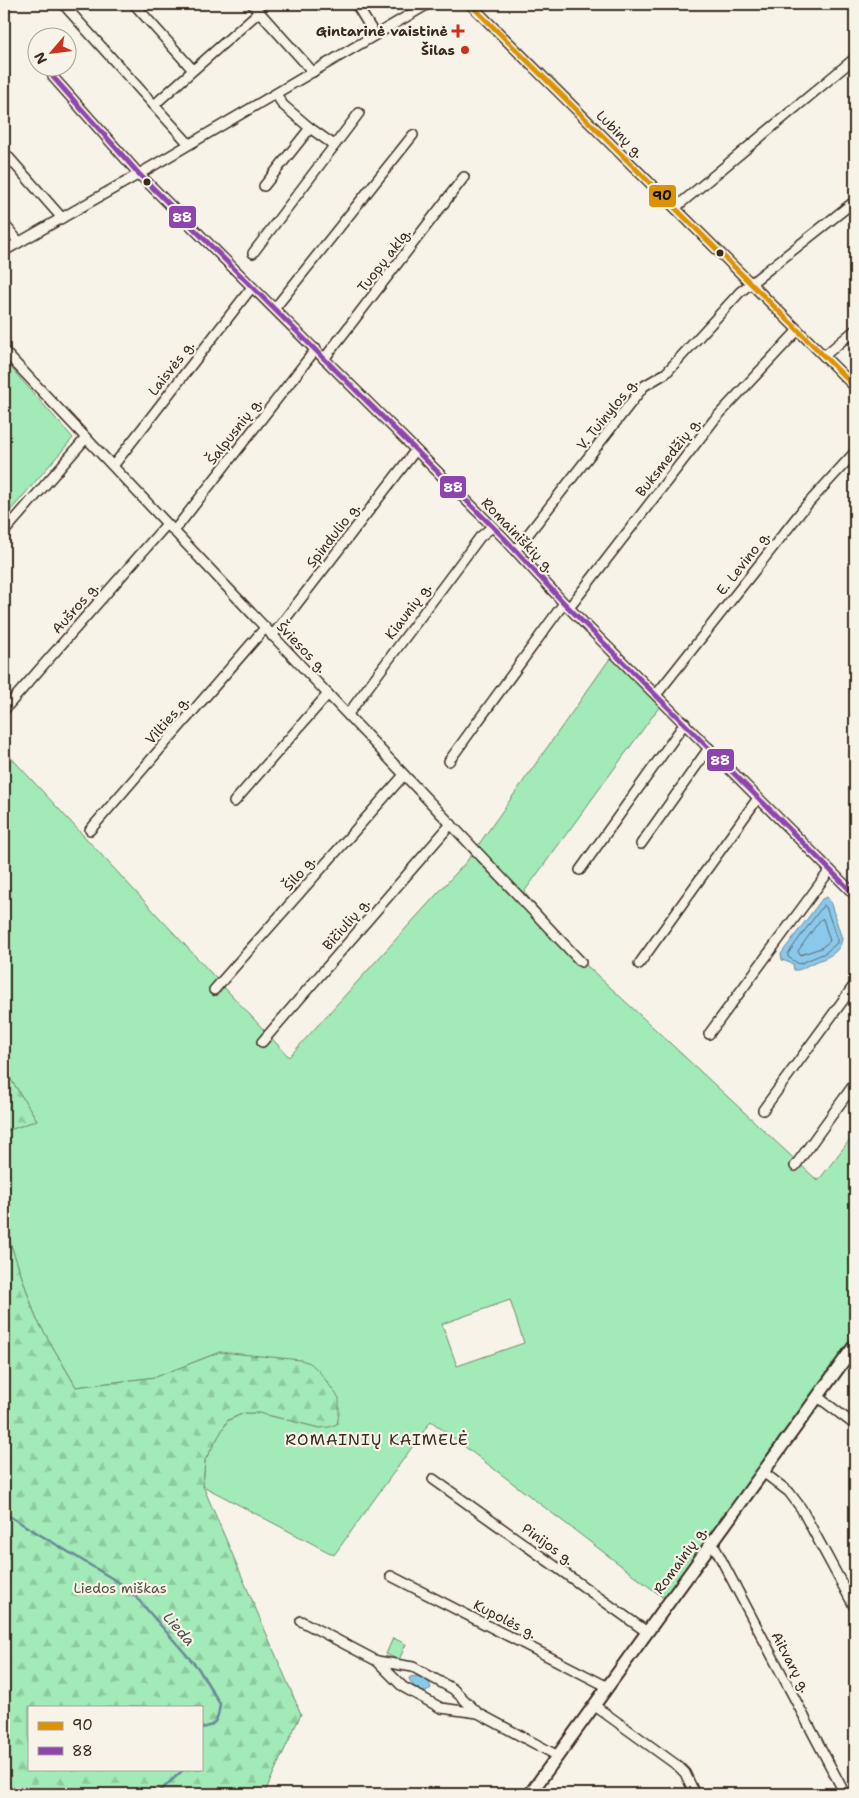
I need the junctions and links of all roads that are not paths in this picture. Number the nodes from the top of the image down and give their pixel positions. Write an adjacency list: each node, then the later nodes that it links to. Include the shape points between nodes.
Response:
1 (63, 4): 14 (street)
2 (134, 4): 10 (street)
3 (252, 4): 7 (street)
4 (356, 4): 8 (street)
5 (428, 4): 8 (street)
6 (470, 4): 25 (street, Lubinų g.)
7 (259, 12): 10 (street); 11 (street)
8 (375, 35): 11 (street)
9 (855, 58): 25 (street)
10 (193, 70): 14 (street)
11 (313, 72): 13 (street)
12 (54, 78): 21 (street, Romainiškių g.)
13 (276, 94): 16 (street, via 283,105); 18 (street)
14 (154, 105): 18 (street)
15 (359, 113): 19 (street)
16 (310, 128): 19 (street); 23 (street)
17 (413, 135): 33 (street)
18 (189, 144): 21 (street)
19 (334, 145): 30 (street)
20 (4, 152): 26 (street)
21 (139, 174): 26 (street); 32 (street, Romainiškių g.)
22 (464, 177): 39 (street, Tuopų aklg.)
23 (264, 186)
24 (855, 201): 31 (street)
25 (675, 208): 31 (street, Lubinų g.)
26 (62, 218): 28 (street)
27 (4, 224): 28 (street)
28 (19, 242): 29 (street)
29 (4, 251)
30 (254, 253)
31 (752, 284): 34 (street, Lubinų g.); 48 (street, V. Tuinylos g., via 740,292 666,373 644,386)
32 (252, 287): 33 (street, Romainiškių g.); 44 (street, Laisvės g.)
33 (275, 308): 36 (street, Romainiškių g.)
34 (798, 330): 38 (street, Lubinų g.); 49 (street, Buksmedžių g., via 714,420)
35 (855, 330): 38 (street)
36 (316, 349): 39 (street, Romainiškių g.); 45 (street, Šalpusnių g.)
37 (4, 353): 41 (street, Šviesos g.)
38 (824, 356): 40 (street, Lubinų g.)
39 (324, 359): 42 (street, Romainiškių g.)
40 (855, 387)
41 (86, 438): 44 (street, Šviesos g.); 47 (street)
42 (415, 450): 46 (street, Romainiškių g.); 51 (street, Spindulio g.)
43 (855, 452): 53 (street, E. Levino g., via 804,508)
44 (113, 466): 45 (street, Šviesos g.)
45 (170, 527): 50 (street, Šviesos g.); 54 (street, Aušros g.)
46 (492, 527): 48 (street, Romainiškių g.); 55 (street, Kiaunių g., via 480,538)
47 (4, 532)
48 (515, 551): 49 (street, Romainiškių g.)
49 (567, 605): 53 (street, Romainiškių g.); 58 (street, Buksmedžių g.)
50 (265, 628): 51 (street, Šviesos g.); 63 (street, Vilties g.)
51 (272, 636): 52 (street, Šviesos g.)
52 (328, 694): 55 (street, Šviesos g.); 61 (street)
53 (656, 695): 56 (street, Romainiškių g.)
54 (4, 710)
55 (348, 714): 59 (street, Šviesos g.)
56 (686, 723): 57 (street, Romainiškių g.); 65 (street)
57 (709, 748): 60 (street, Romainiškių g.); 64 (street)
58 (448, 761)
59 (404, 774): 62 (street, Šviesos g.); 71 (street, Šilo g.)
60 (758, 798): 66 (street, Romainiškių g.); 69 (street)
61 (234, 802)
62 (451, 824): 68 (street, Šviesos g.); 73 (street, Bičiulių g.)
63 (90, 830)
64 (641, 844)
65 (580, 870)
66 (830, 870): 67 (street, Romainiškių g.); 72 (street)
67 (855, 895)
68 (581, 962)
69 (639, 964)
70 (855, 984): 75 (street)
71 (214, 990)
72 (709, 1034)
73 (262, 1042)
74 (855, 1083): 76 (street)
75 (763, 1110)
76 (795, 1166)
77 (855, 1344): 78 (main road, Romainių g.)
78 (818, 1397): 79 (street); 80 (main road, Romainių g.)
79 (855, 1425)
80 (763, 1472): 82 (main road, Romainių g.); 84 (street, via 789,1492 801,1508)
81 (433, 1479): 86 (street, Pinijos g.)
82 (712, 1542): 86 (main road, Romainių g.); 94 (street, Aitvarų g.)
83 (391, 1576): 88 (street, Kupolės g.)
84 (855, 1608)
85 (301, 1621): 87 (street)
86 (647, 1632): 88 (main road, Romainių g.)
87 (377, 1661): 90 (street, via 413,1667 453,1690); 90 (street, via 403,1687 441,1708)
88 (608, 1687): 89 (main road, Romainių g.)
89 (594, 1706): 91 (main road, Romainių g.); 93 (street, via 678,1766)
90 (478, 1713): 91 (street)
91 (558, 1756): 92 (main road, Romainių g.)
92 (530, 1794)
93 (695, 1794)
94 (845, 1794)

